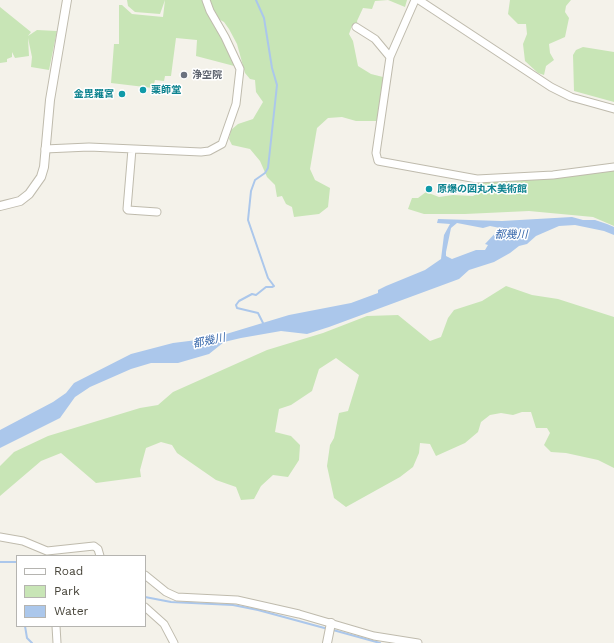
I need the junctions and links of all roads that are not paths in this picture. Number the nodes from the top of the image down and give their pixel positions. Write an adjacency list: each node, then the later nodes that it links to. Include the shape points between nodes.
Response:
1 (67, 0): 8 (street, via 50,100)
2 (206, 0): 9 (street, via 240,69 236,104 224,140 216,148 201,152)
3 (415, 0): 6 (street)
4 (419, 0): 7 (street, via 551,86 571,97)
5 (356, 27): 6 (street, via 376,39)
6 (390, 57): 10 (street, via 376,153 376,158 381,162 477,179 553,176)
7 (614, 109)
8 (45, 149): 9 (street); 11 (street, via 44,167 36,186 20,201)
9 (132, 149): 12 (street, via 127,209)
10 (614, 167)
11 (0, 206)
12 (157, 212)
13 (0, 537): 14 (street, via 23,541 45,551 94,546)
14 (100, 555)
15 (146, 577): 17 (street, via 177,597 237,600)
16 (146, 608): 20 (street, via 164,624)
17 (331, 623): 21 (street); 22 (street, via 374,636)
18 (56, 627): 19 (street)
19 (57, 643)
20 (174, 643)
21 (327, 643)
22 (418, 643)

